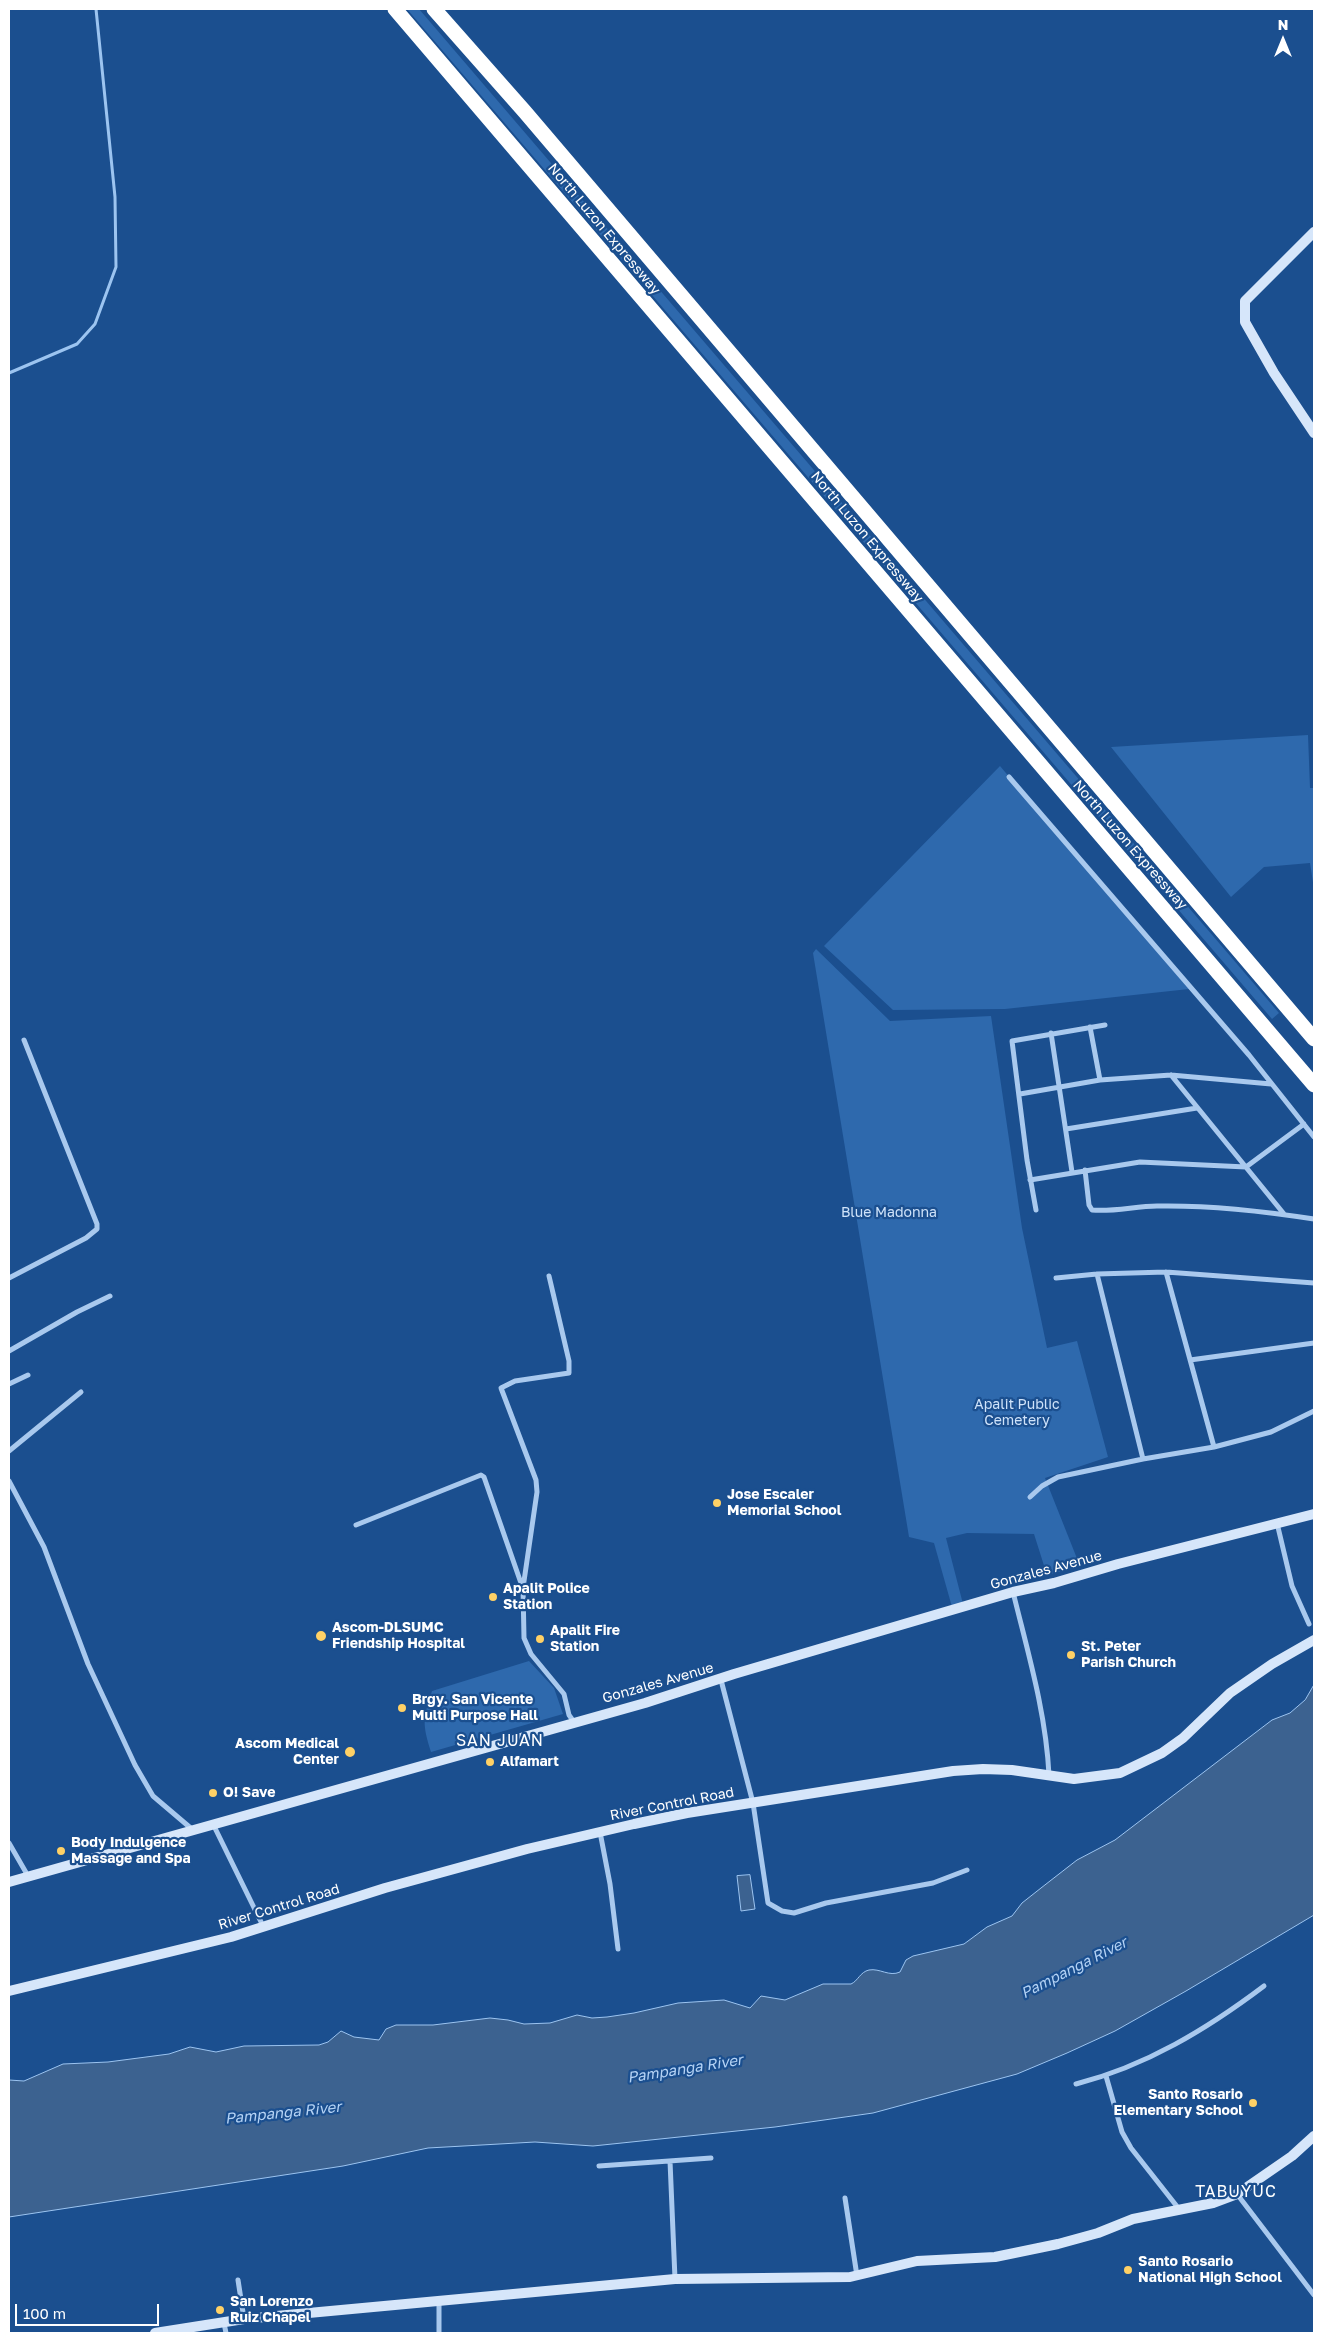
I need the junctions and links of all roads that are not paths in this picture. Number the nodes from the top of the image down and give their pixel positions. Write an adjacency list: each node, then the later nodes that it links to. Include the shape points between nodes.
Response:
1 (395, 9): 14 (highway, North Luzon Expressway)
2 (434, 9): 9 (highway, North Luzon Expressway)
3 (1314, 232): 4 (street, via 1245,302 1245,322)
4 (1314, 433)
5 (1009, 777): 13 (street)
6 (1106, 1025): 7 (street)
7 (1090, 1027): 8 (street); 12 (street)
8 (1051, 1033): 15 (street); 16 (street, via 1012,1040)
9 (1314, 1039)
10 (24, 1040): 31 (street, via 97,1229 86,1238)
11 (1171, 1075): 12 (street); 13 (street); 17 (street)
12 (1100, 1080): 15 (street)
13 (1271, 1084): 18 (street)
14 (1314, 1085)
15 (1060, 1087): 16 (street); 19 (street)
16 (1020, 1094): 24 (street)
17 (1197, 1108): 19 (street); 21 (street)
18 (1304, 1124): 20 (street); 21 (street)
19 (1066, 1129): 23 (street)
20 (1314, 1137)
21 (1246, 1167): 22 (street, via 1140,1162); 26 (street)
22 (1086, 1170): 23 (street); 26 (street, via 1092,1210 1156,1206)
23 (1072, 1172): 24 (street)
24 (1030, 1180): 25 (street)
25 (1036, 1210)
26 (1284, 1214): 27 (street)
27 (1314, 1219)
28 (1166, 1272): 29 (street); 33 (street); 37 (street)
29 (1097, 1274): 32 (street); 44 (street)
30 (549, 1276): 50 (street, via 569,1361 569,1374 515,1381 501,1388 536,1480)
31 (9, 1278)
32 (1056, 1278)
33 (1314, 1283)
34 (110, 1296): 36 (street)
35 (1314, 1343): 37 (street)
36 (9, 1351)
37 (1190, 1360): 42 (street)
38 (28, 1375): 39 (street)
39 (9, 1384)
40 (81, 1392): 43 (street)
41 (1314, 1411): 42 (street, via 1271,1432)
42 (1214, 1447): 44 (street)
43 (9, 1450)
44 (1143, 1459): 46 (street, via 1058,1477)
45 (9, 1481): 59 (street, via 44,1547 88,1664 135,1765 153,1796)
46 (1030, 1496)
47 (1314, 1514): 48 (street, Gonzales Avenue)
48 (1277, 1523): 51 (street, Gonzales Avenue); 52 (street, via 1292,1586)
49 (356, 1525): 50 (street, via 481,1475)
50 (523, 1588): 55 (street, via 524,1638 530,1654 564,1694)
51 (1012, 1592): 54 (street, Gonzales Avenue); 56 (street, via 1036,1686 1047,1742)
52 (1309, 1624)
53 (1314, 1640): 56 (street, River Control Road, via 1230,1693 1183,1738 1140,1765 1120,1773 1074,1779)
54 (721, 1680): 55 (street, Gonzales Avenue); 57 (street)
55 (574, 1722): 58 (street, Gonzales Avenue)
56 (1049, 1776): 57 (street, River Control Road, via 1012,1770 954,1771)
57 (753, 1803): 60 (street, River Control Road); 62 (street, via 768,1903 782,1911 794,1913 826,1903 933,1883)
58 (213, 1824): 59 (street, Gonzales Avenue); 65 (street)
59 (194, 1830): 63 (street, Gonzales Avenue)
60 (600, 1832): 65 (street, River Control Road, via 385,1888); 66 (street)
61 (9, 1843): 63 (street)
62 (968, 1870)
63 (28, 1876): 64 (street, Gonzales Avenue)
64 (9, 1882)
65 (264, 1926): 68 (street, River Control Road, via 231,1937)
66 (618, 1950)
67 (1264, 1986): 69 (street, via 1221,2018)
68 (9, 1991)
69 (1106, 2076): 70 (street); 77 (street, via 1122,2132)
70 (1076, 2084)
71 (1314, 2136): 75 (street, via 1292,2156)
72 (711, 2158): 73 (street)
73 (670, 2161): 74 (street); 79 (street)
74 (599, 2166)
75 (1237, 2194): 77 (street, via 1213,2203); 81 (street)
76 (845, 2198): 78 (street)
77 (1179, 2209): 78 (street, via 1133,2219 1098,2233 1031,2250 995,2257 917,2261)
78 (857, 2276): 79 (street)
79 (674, 2278): 82 (street)
80 (238, 2280): 83 (street)
81 (1314, 2295)
82 (439, 2302): 83 (street); 87 (street)
83 (244, 2319): 84 (street)
84 (224, 2322): 85 (street); 86 (street)
85 (155, 2333)
86 (226, 2333)
87 (439, 2333)

